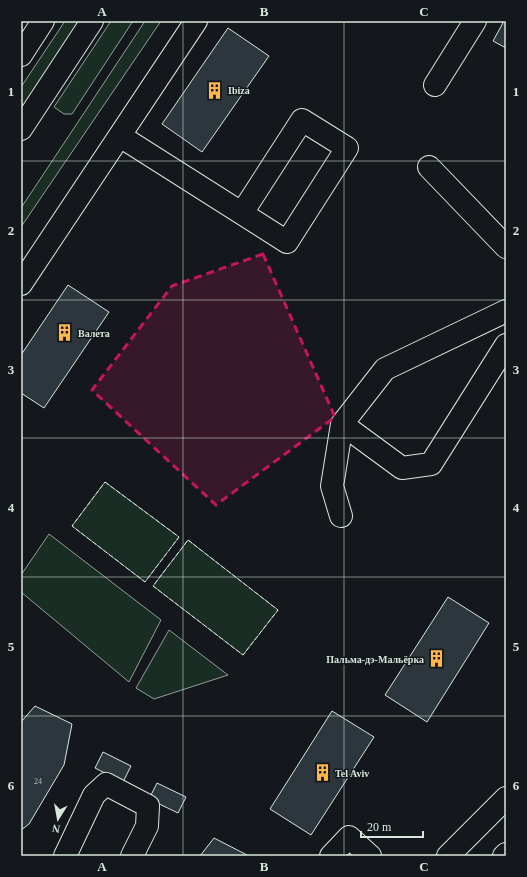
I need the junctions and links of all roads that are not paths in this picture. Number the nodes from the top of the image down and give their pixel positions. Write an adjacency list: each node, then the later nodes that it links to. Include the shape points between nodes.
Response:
1 (43, 21): 6 (main road)
2 (92, 21): 7 (main road)
3 (459, 21): 4 (main road, via 430,82)
4 (475, 21)
5 (190, 23): 8 (main road)
6 (21, 55)
7 (21, 129)
8 (120, 136): 10 (main road); 12 (main road)
9 (429, 167): 11 (main road)
10 (242, 214): 10 (main road, via 287,242 347,148 302,120)
11 (506, 247)
12 (21, 284)
13 (506, 311): 15 (main road, via 385,369)
14 (506, 345): 15 (main road, via 431,464 402,468)
15 (342, 424): 16 (main road, via 332,486)
16 (341, 516)
17 (506, 798): 22 (main road)
18 (65, 856): 19 (main road, via 94,795 106,784 148,806 147,826)
19 (132, 856)
20 (331, 856): 21 (main road, via 349,837)
21 (370, 856)
22 (448, 856)

